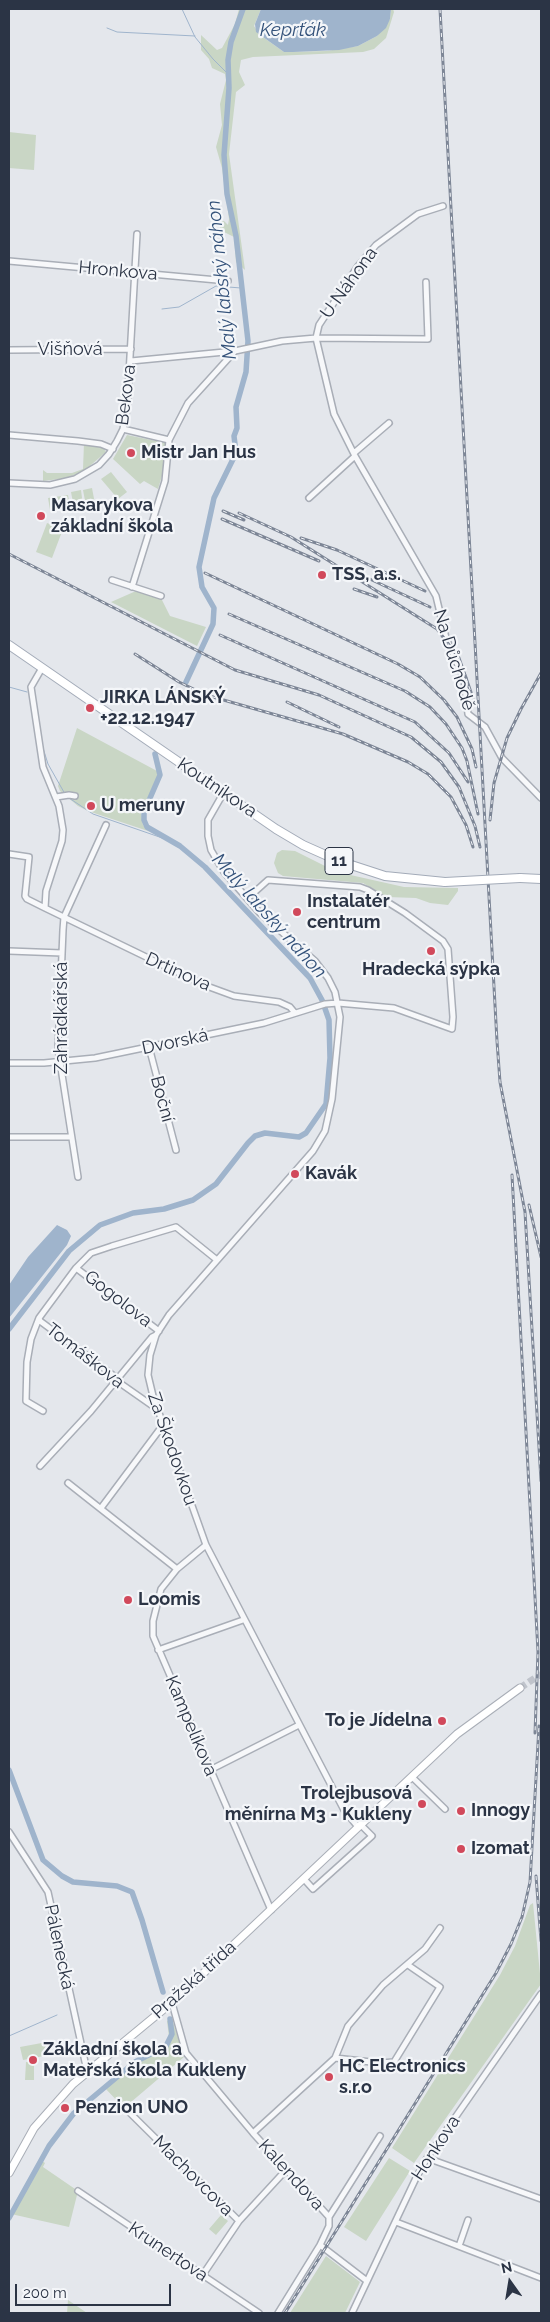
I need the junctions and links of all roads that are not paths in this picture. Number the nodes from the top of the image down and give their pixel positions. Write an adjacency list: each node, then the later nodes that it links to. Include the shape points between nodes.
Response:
1 (443, 206): 7 (street, U Náhona, via 418,214 376,245 319,325)
2 (137, 234): 4 (street, Bekova)
3 (9, 261): 4 (street, Hronkova)
4 (134, 273): 5 (street, Hronkova); 8 (street, Bekova)
5 (228, 281)
6 (426, 282): 7 (street, U Náhona, via 428,339)
7 (316, 338): 10 (street, U Náhona); 17 (street, Na Důchodě, via 334,414)
8 (131, 349): 9 (street, Višňová); 11 (street, Bekova)
9 (9, 350)
10 (235, 351): 11 (street, U Náhona); 15 (street, via 188,402)
11 (130, 361): 13 (street, Bekova)
12 (389, 423): 17 (street)
13 (123, 429): 15 (street); 16 (street, Bekova)
14 (9, 435): 16 (street, Bekova, via 78,440)
15 (169, 440): 21 (street, via 165,481)
16 (113, 449): 18 (street, via 88,473 66,482 50,485)
17 (354, 455): 19 (street); 28 (street, Na Důchodě, via 436,596 446,638 464,679 468,714 485,727 501,757)
18 (9, 483)
19 (308, 498)
20 (112, 580): 21 (street)
21 (132, 587): 22 (street)
22 (161, 596)
23 (9, 646): 24 (main road, Koutníkova / 11)
24 (42, 668): 25 (main road, Koutníkova / 11); 27 (street, via 31,687 42,767)
25 (224, 792): 31 (main road, Koutníkova / 11, bridge, via 276,829 328,856 392,877 445,882); 32 (street, Za Škodovkou, via 210,817 208,836 211,850 224,872)
26 (75, 796): 27 (street)
27 (56, 797): 33 (street, via 63,835 46,891)
28 (541, 798)
29 (106, 825): 34 (street, Zahrádkářská)
30 (9, 854): 33 (street, via 29,854 25,896)
31 (541, 878)
32 (248, 898): 37 (street, Za Škodovkou, via 268,921 315,962 328,978); 37 (street, via 268,880 360,887 405,913 443,941 448,949 452,1029 394,1008)
33 (45, 908): 34 (street)
34 (64, 918): 36 (street, Zahrádkářská); 38 (street, Drtinova, via 204,985 234,996 279,1002)
35 (9, 951): 36 (street)
36 (62, 953): 40 (street, Zahrádkářská)
37 (338, 1003): 38 (street, Dvorská); 46 (street, Za Škodovkou, via 340,1017 332,1098 325,1131 304,1163)
38 (295, 1013): 39 (street, Dvorská, via 264,1023)
39 (149, 1047): 40 (street, Dvorská); 44 (street, Boční)
40 (59, 1062): 41 (street, Dvorská); 42 (street, Zahrádkářská)
41 (9, 1063)
42 (71, 1136): 43 (street); 45 (street, Zahrádkářská)
43 (9, 1137)
44 (176, 1150)
45 (78, 1177)
46 (217, 1260): 47 (street, Tomáškova, via 176,1227 91,1253); 49 (street, Za Škodovkou)
47 (76, 1268): 48 (street, Tomáškova); 49 (street, Gogolova)
48 (40, 1318): 50 (street, Tomáškova, via 40,1322 93,1359); 52 (street, Tomáškova, via 28,1353 26,1401)
49 (158, 1333): 50 (street); 51 (street, Za Škodovkou, via 150,1355 148,1375)
50 (116, 1381): 51 (street, Tomáškova); 54 (street)
51 (157, 1410): 53 (street, Za Škodovkou)
52 (43, 1411)
53 (163, 1425): 56 (street); 57 (street, Za Škodovkou)
54 (40, 1466)
55 (68, 1483): 56 (street)
56 (102, 1508): 58 (street)
57 (206, 1545): 58 (street, Kampelíkova); 59 (street, Za Škodovkou)
58 (177, 1569): 60 (street, Kampelíkova, via 157,1597 153,1630)
59 (243, 1620): 60 (street); 62 (street, Za Škodovkou)
60 (158, 1650): 63 (street, Kampelíkova)
61 (520, 1688): 64 (street, Pražská třída, via 457,1734)
62 (298, 1725): 63 (street); 66 (street, Za Škodovkou, via 344,1810)
63 (210, 1770): 69 (street, Kampelíkova)
64 (412, 1777): 65 (street); 66 (street, Pražská třída)
65 (445, 1809)
66 (359, 1826): 68 (street, Pražská třída); 68 (street, via 372,1836 314,1889)
67 (9, 1832): 75 (street, Pálenecká, via 48,1892)
68 (304, 1879): 69 (street, Pražská třída)
69 (271, 1910): 73 (street, Pražská třída)
70 (440, 1928): 71 (street, Kalendova)
71 (408, 1965): 74 (street, Kalendova, via 383,1985 348,2026); 74 (street, via 440,1987 394,2062)
72 (541, 1994): 79 (street, Honkova)
73 (172, 2003): 75 (street, Pražská třída); 77 (street, Kalendova, via 186,2053)
74 (335, 2058): 77 (street, Kalendova)
75 (87, 2071): 81 (street, Pražská třída, via 34,2128)
76 (126, 2109): 86 (street, Machovcova)
77 (253, 2133): 80 (street, Kalendova)
78 (380, 2136): 84 (street)
79 (428, 2158): 83 (street); 87 (street, Honkova)
80 (286, 2170): 84 (street, Kalendova); 86 (street)
81 (9, 2173)
82 (78, 2191): 90 (street, Krunertova)
83 (541, 2199)
84 (329, 2217): 88 (street, Kalendova, via 329,2226)
85 (468, 2220): 89 (street)
86 (239, 2221): 90 (street)
87 (396, 2222): 89 (street); 92 (street, Honkova)
88 (320, 2245): 92 (street); 94 (street, Kalendova)
89 (460, 2246): 91 (street)
90 (202, 2276): 93 (street, Krunertova)
91 (541, 2278)
92 (367, 2282): 95 (street, Honkova)
93 (258, 2313)
94 (278, 2313)
95 (352, 2313)

